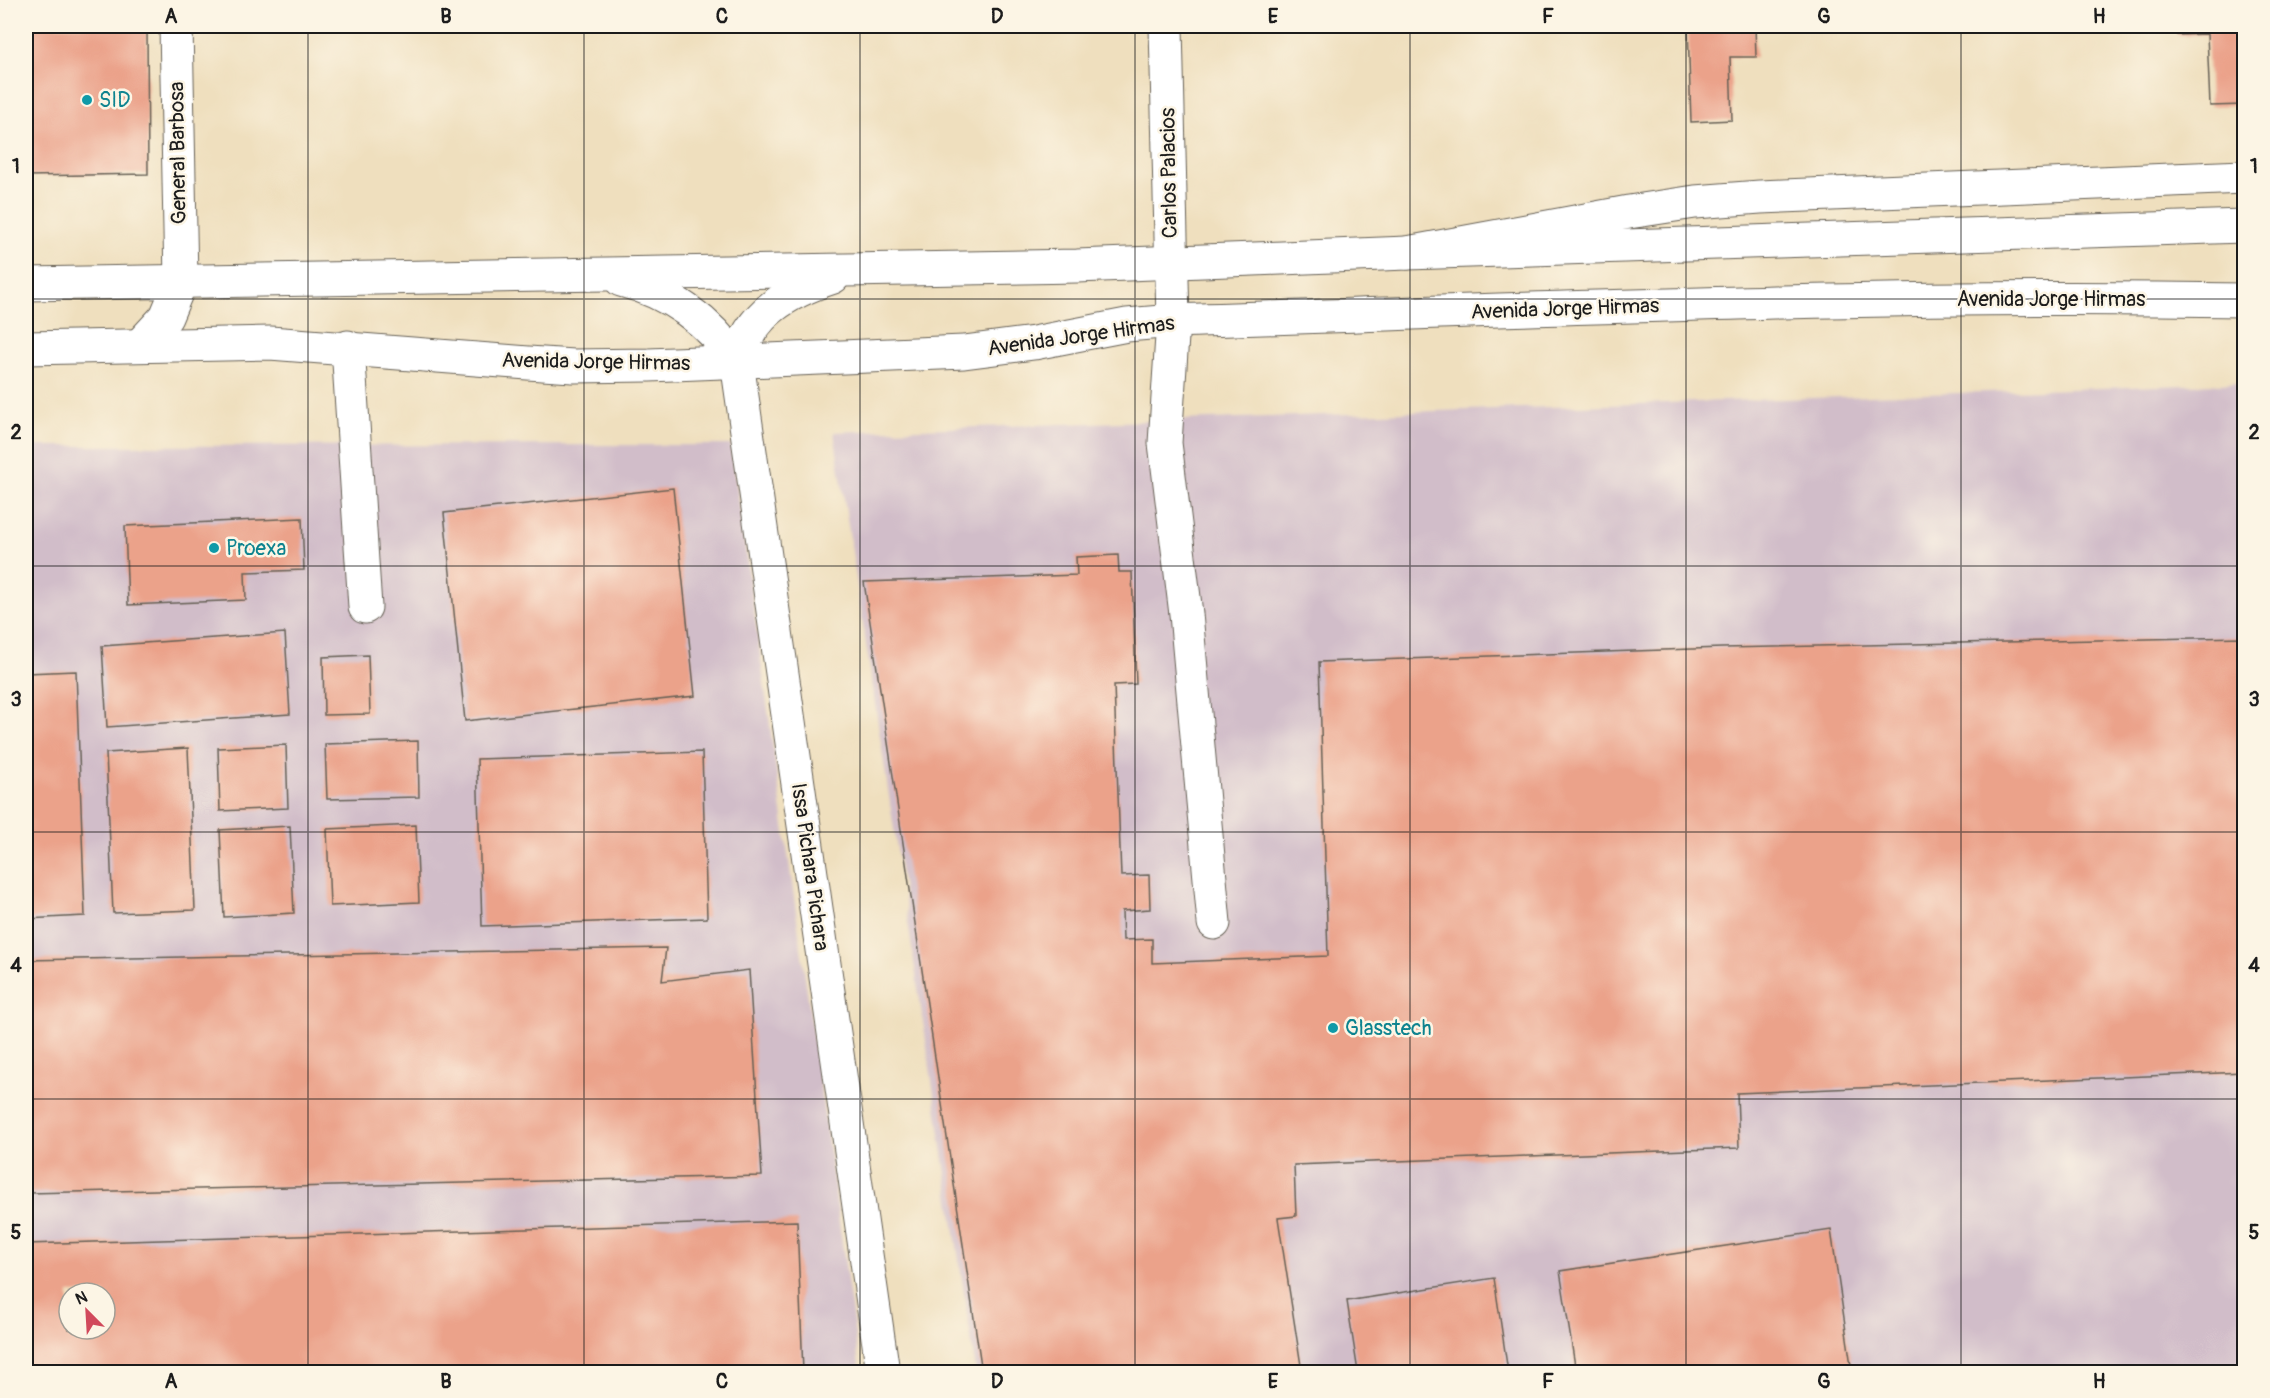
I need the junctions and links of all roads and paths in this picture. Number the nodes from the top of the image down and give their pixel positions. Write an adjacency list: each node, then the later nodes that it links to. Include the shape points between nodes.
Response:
1 (176, 26): 9 (street, General Barbosa)
2 (1166, 26): 6 (street, Carlos Palacios)
3 (2244, 177): 5 (street, via 1695,202)
4 (2244, 226): 5 (street)
5 (1407, 253): 6 (street)
6 (1171, 263): 7 (street); 12 (street, Carlos Palacios)
7 (850, 271): 8 (street); 16 (street, via 818,282 773,306 750,329)
8 (599, 275): 9 (street); 16 (street, via 651,290 675,303 710,328)
9 (181, 281): 10 (street); 13 (street, via 166,316)
10 (26, 284)
11 (2244, 300): 12 (street, Avenida Jorge Hirmas, via 2080,297)
12 (1173, 321): 16 (street, Avenida Jorge Hirmas, via 964,352); 18 (street, Carlos Palacios, via 1165,443 1186,614)
13 (141, 344): 14 (street, Avenida Jorge Hirmas); 15 (street, Avenida Jorge Hirmas)
14 (348, 347): 16 (street, Avenida Jorge Hirmas, via 573,366); 17 (street)
15 (26, 348)
16 (737, 362): 19 (street, Issa Pichara Pichara)
17 (365, 607)
18 (1214, 923)
19 (883, 1372)

